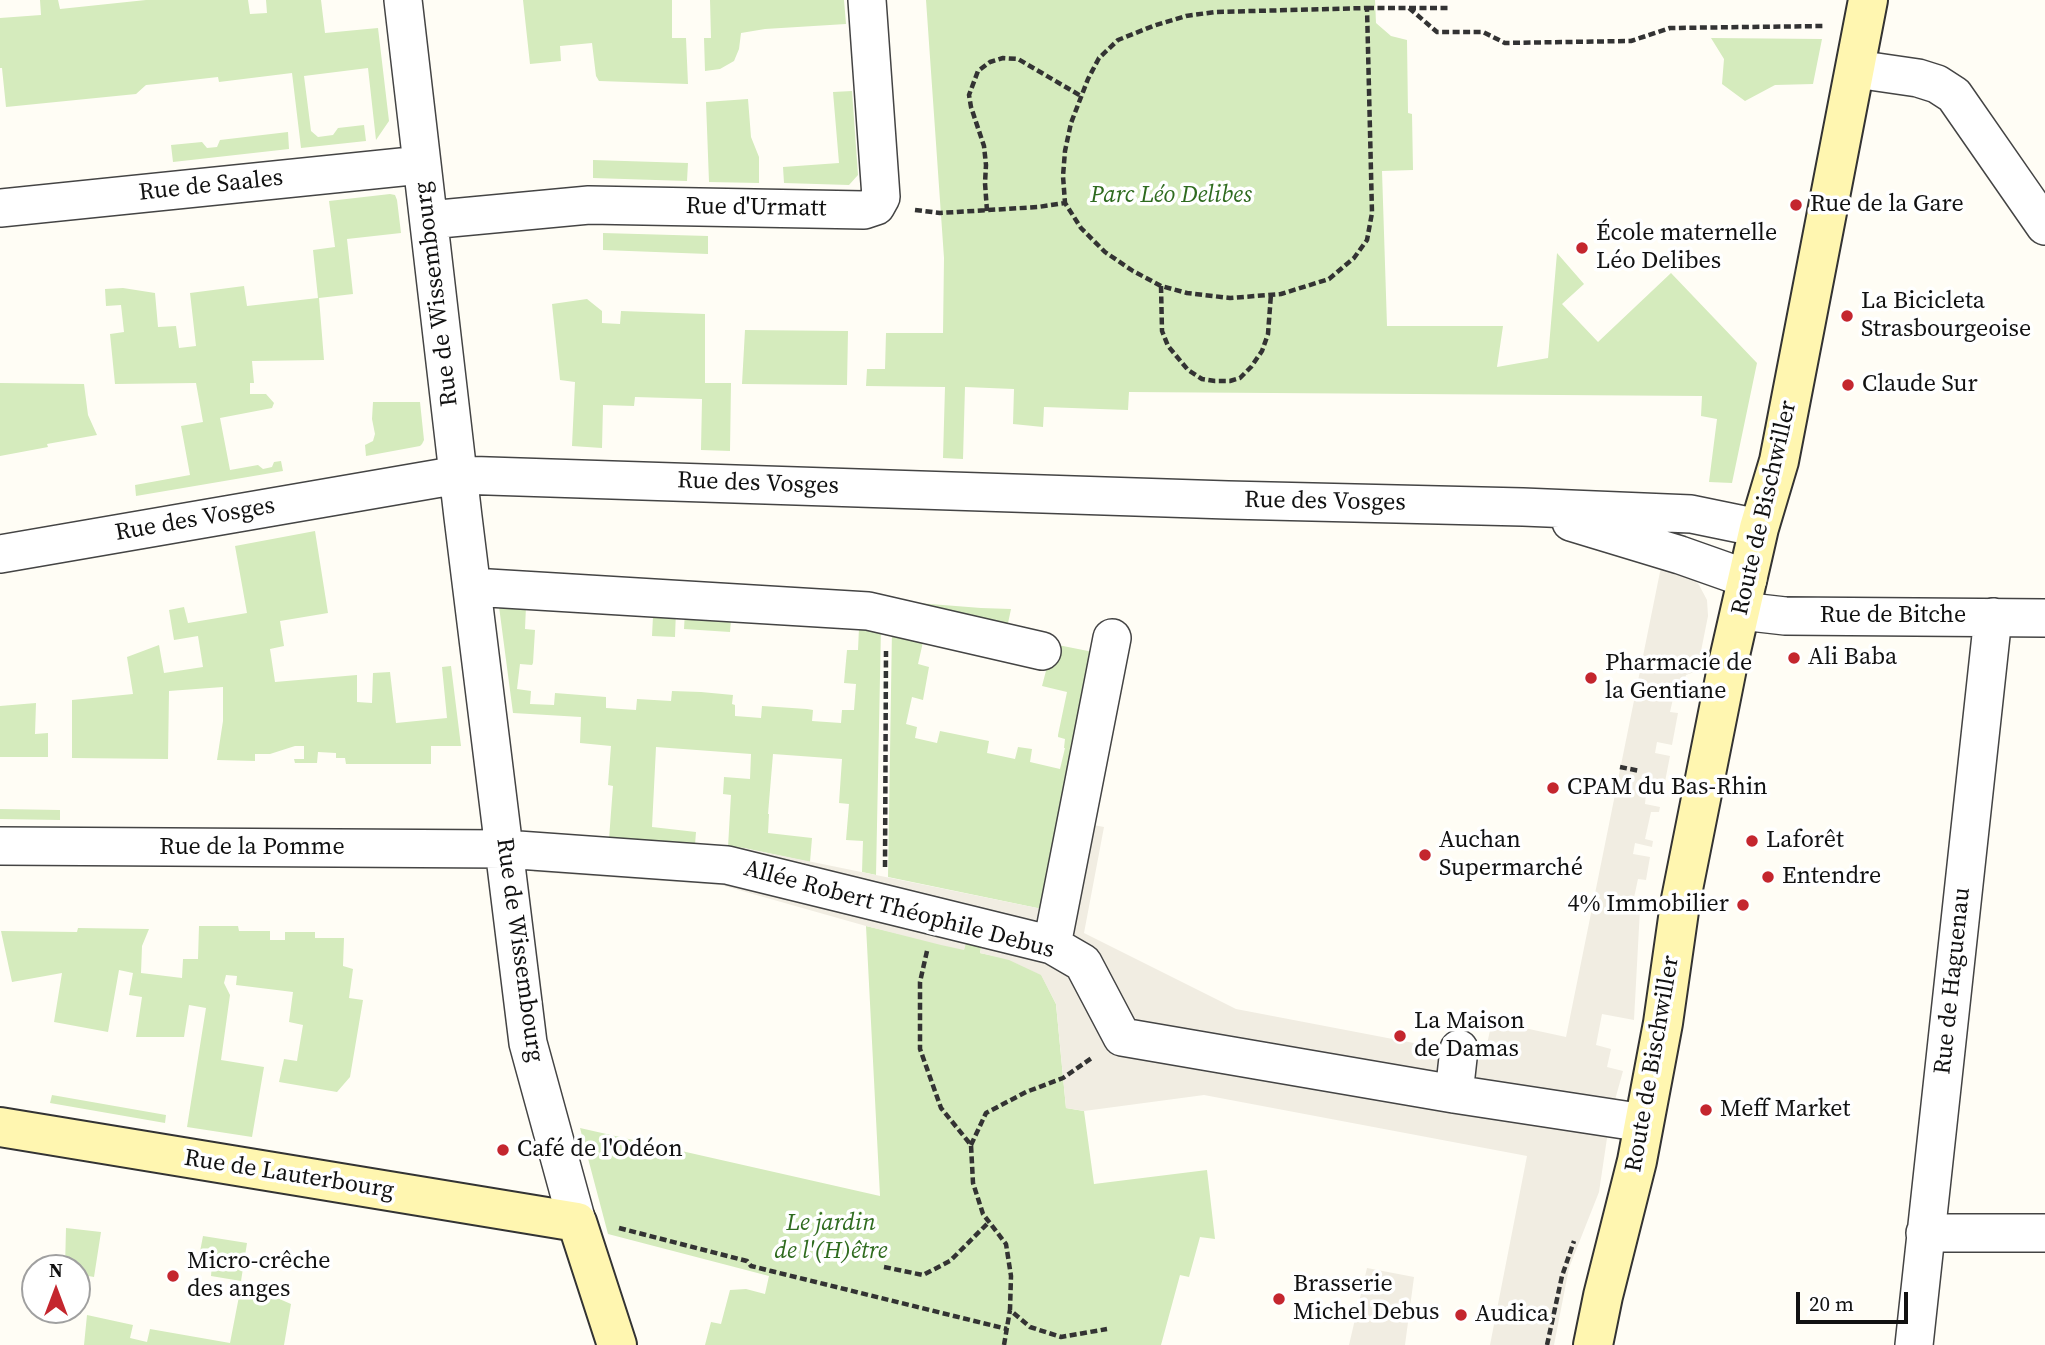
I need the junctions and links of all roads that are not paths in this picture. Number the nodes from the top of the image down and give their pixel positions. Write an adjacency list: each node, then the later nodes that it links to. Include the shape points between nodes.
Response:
1 (403, 0): 5 (street, Rue de Wissembourg)
2 (867, 0): 7 (street, Rue d'Urmatt, via 881,197 876,206 864,210 589,205)
3 (1868, 0): 4 (main road, Route de Bischwiller)
4 (1856, 69): 8 (street, via 1917,78 1954,95); 11 (main road, Route de Bischwiller, via 1779,461)
5 (421, 165): 6 (street, Rue de Saales); 7 (street, Rue de Wissembourg)
6 (0, 208)
7 (429, 220): 9 (street, Rue de Wissembourg)
8 (2045, 226)
9 (458, 475): 10 (street, Rue des Vosges); 12 (street, Rue des Vosges); 13 (street, Rue de Wissembourg)
10 (1523, 507): 11 (street, Rue des Vosges, via 1691,514); 14 (street, Rue des Vosges, via 1680,555)
11 (1759, 527): 14 (main road, Route de Bischwiller)
12 (0, 554)
13 (472, 587): 18 (street, via 869,611); 20 (street, Rue de Wissembourg)
14 (1744, 595): 15 (street, Rue de Bitche, via 1785,616); 24 (main road, Route de Bischwiller, via 1680,904)
15 (1993, 617): 16 (street, Rue de Bitche); 27 (street, Rue de Haguenau)
16 (2045, 618)
17 (1112, 638): 21 (street)
18 (1042, 651)
19 (0, 846): 20 (street, Rue de la Pomme)
20 (504, 849): 21 (street, Allée Robert Théophile Debus, via 727,865); 26 (street, Rue de Wissembourg, via 528,1043)
21 (1052, 945): 23 (street, Allée Robert Théophile Debus, via 1083,963 1122,1037)
22 (1459, 1049): 23 (street)
23 (1454, 1094): 24 (street)
24 (1644, 1124): 30 (main road, Route de Bischwiller)
25 (0, 1127): 26 (main road, Rue de Lauterbourg)
26 (577, 1222): 29 (main road, Rue de Wissembourg)
27 (1925, 1233): 28 (street); 31 (street, Rue de Haguenau)
28 (2045, 1233)
29 (617, 1345)
30 (1593, 1345)
31 (1914, 1345)

